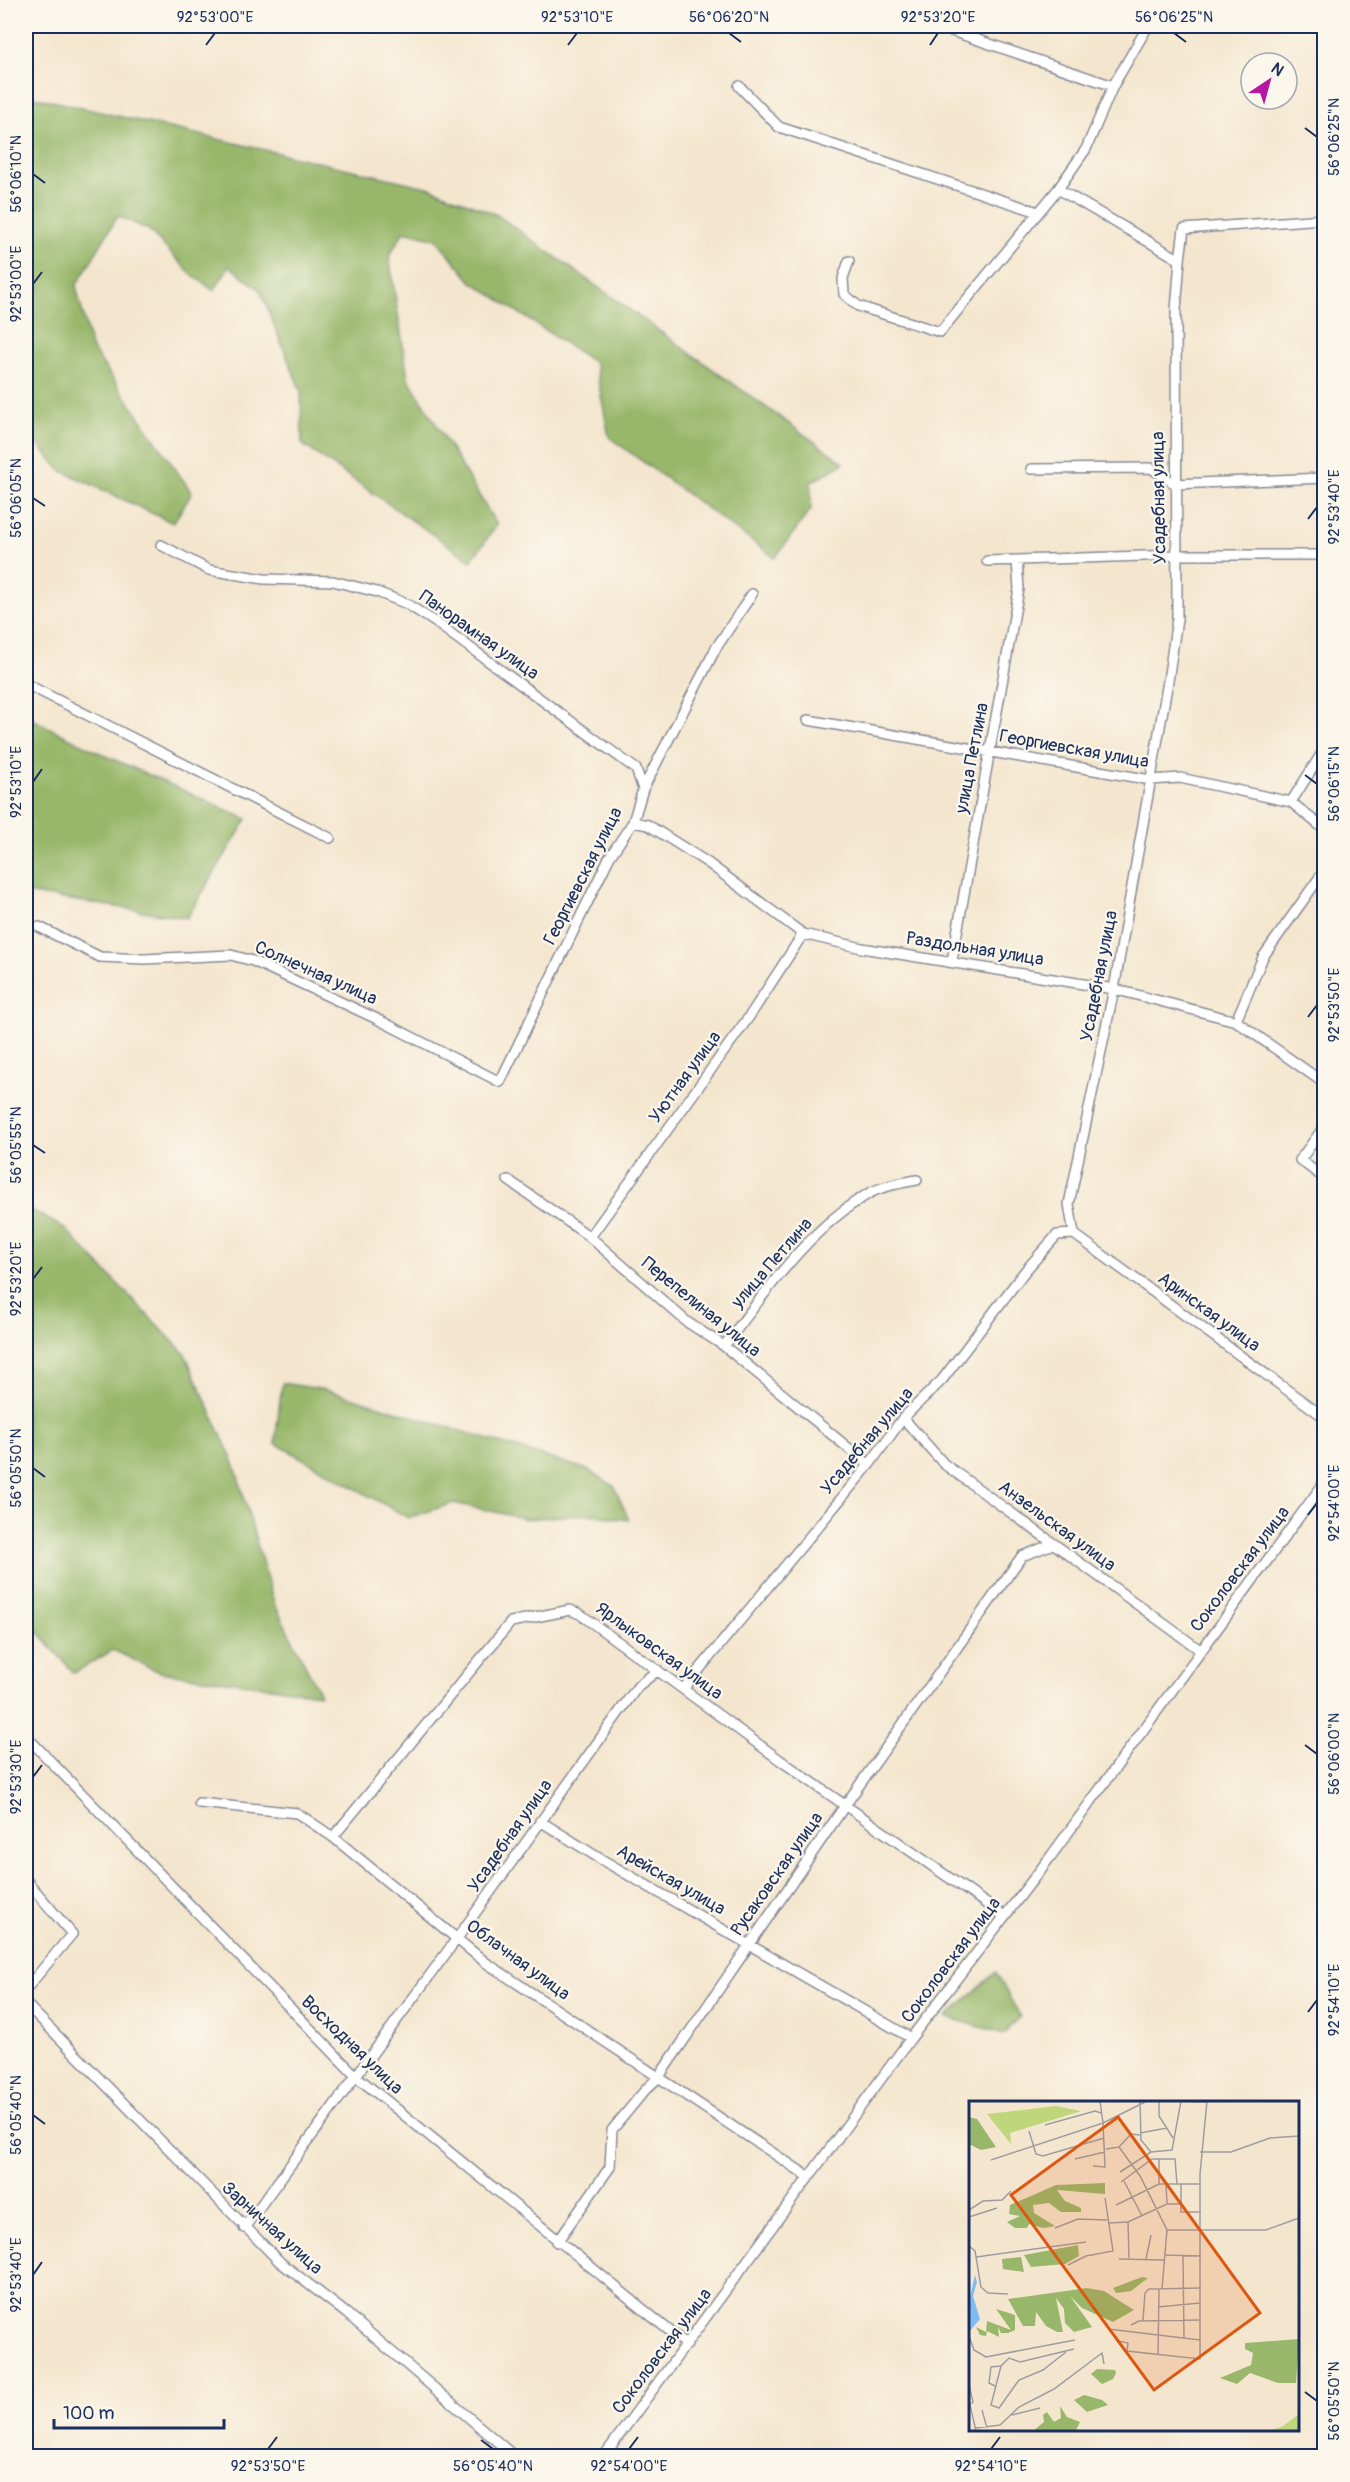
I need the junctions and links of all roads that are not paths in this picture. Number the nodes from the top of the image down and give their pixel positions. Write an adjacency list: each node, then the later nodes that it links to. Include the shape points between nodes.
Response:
1 (937, 26): 4 (street)
2 (1148, 26): 4 (street)
3 (739, 86): 6 (street, via 779,127)
4 (1113, 86): 5 (street, via 1086,149)
5 (1058, 189): 6 (street); 8 (street)
6 (1038, 212): 9 (street, via 940,332 858,306 844,294 843,278)
7 (1324, 219): 8 (street, Усадебная улица, via 1184,230)
8 (1180, 260): 12 (street, Усадебная улица)
9 (849, 261)
10 (1031, 469): 12 (street, via 1151,468)
11 (1324, 478): 12 (street)
12 (1175, 484): 14 (street, Усадебная улица)
13 (161, 545): 24 (street, Панорамная улица, via 209,570 264,579 333,581 407,604 636,769)
14 (1177, 555): 15 (street); 17 (street); 23 (street, Усадебная улица, via 1177,619)
15 (1324, 555)
16 (987, 561): 17 (street)
17 (1017, 561): 22 (street, улица Петлина, via 1019,590)
18 (752, 594): 24 (street, Георгиевская улица, via 716,648)
19 (26, 684): 28 (street)
20 (808, 720): 22 (street, Георгиевская улица)
21 (1324, 750): 25 (street)
22 (991, 751): 23 (street, Георгиевская улица); 32 (street, улица Петлина)
23 (1151, 780): 25 (street, Георгиевская улица, via 1180,778); 33 (street, Усадебная улица)
24 (643, 789): 26 (street, Георгиевская улица)
25 (1291, 802): 27 (street, Георгиевская улица)
26 (633, 822): 31 (street, Раздольная улица, via 648,825 708,863); 35 (street, Георгиевская улица, via 609,858)
27 (1324, 829)
28 (330, 838)
29 (1324, 871): 34 (street, via 1263,957)
30 (39, 927): 35 (street, Солнечная улица, via 100,957 231,955 253,961)
31 (803, 934): 32 (street, Раздольная улица, via 862,948); 42 (street, Уютная улица, via 751,1014)
32 (952, 961): 33 (street, Раздольная улица)
33 (1114, 989): 34 (street, Раздольная улица); 41 (street, Усадебная улица, via 1070,1204)
34 (1236, 1021): 36 (street, Раздольная улица)
35 (500, 1082)
36 (1324, 1083)
37 (1324, 1127): 38 (street, via 1300,1160)
38 (1324, 1178)
39 (508, 1180): 42 (street, Перепелиная улица)
40 (917, 1180): 43 (street, улица Петлина, via 869,1193 818,1231)
41 (1074, 1234): 44 (street, Аринская улица); 45 (street, Усадебная улица, via 1057,1235 942,1380)
42 (590, 1237): 43 (street, Перепелиная улица, via 687,1322)
43 (724, 1346): 46 (street, Перепелиная улица)
44 (1324, 1417)
45 (903, 1418): 46 (street, Усадебная улица); 48 (street, Анзельская улица, via 944,1464)
46 (869, 1465): 51 (street, Усадебная улица)
47 (1324, 1483): 49 (street, Соколовская улица)
48 (1053, 1544): 49 (street, Анзельская улица); 54 (street, Русаковская улица, via 1022,1556)
49 (1200, 1650): 58 (street, Соколовская улица)
50 (657, 1670): 51 (street, Ярлыковская улица); 55 (street, Усадебная улица, via 638,1686); 56 (street, Ярлыковская улица, via 570,1610 511,1622)
51 (684, 1688): 54 (street, Ярлыковская улица)
52 (26, 1736): 64 (street, Восходная улица)
53 (199, 1803): 56 (street, Облачная улица, via 297,1813)
54 (846, 1804): 58 (street, Ярлыковская улица); 60 (street, Русаковская улица)
55 (540, 1821): 59 (street, Усадебная улица); 60 (street, Арейская улица)
56 (333, 1837): 59 (street, Облачная улица)
57 (26, 1880): 61 (street, via 72,1934)
58 (1004, 1916): 63 (street, Соколовская улица)
59 (458, 1937): 64 (street, Усадебная улица); 65 (street, Облачная улица, via 485,1962)
60 (749, 1944): 63 (street, Арейская улица); 65 (street, Русаковская улица)
61 (26, 1989)
62 (26, 2004): 67 (street, Зарничная улица)
63 (911, 2038): 66 (street, Соколовская улица)
64 (356, 2076): 67 (street, Усадебная улица); 68 (street, Восходная улица)
65 (658, 2078): 66 (street, Облачная улица); 68 (street, Русаковская улица, via 612,2130 610,2167)
66 (809, 2177): 69 (street, Соколовская улица)
67 (244, 2228): 70 (street, Зарничная улица)
68 (557, 2242): 69 (street, Восходная улица)
69 (687, 2345): 71 (street, Соколовская улица)
70 (514, 2457)
71 (604, 2457)

